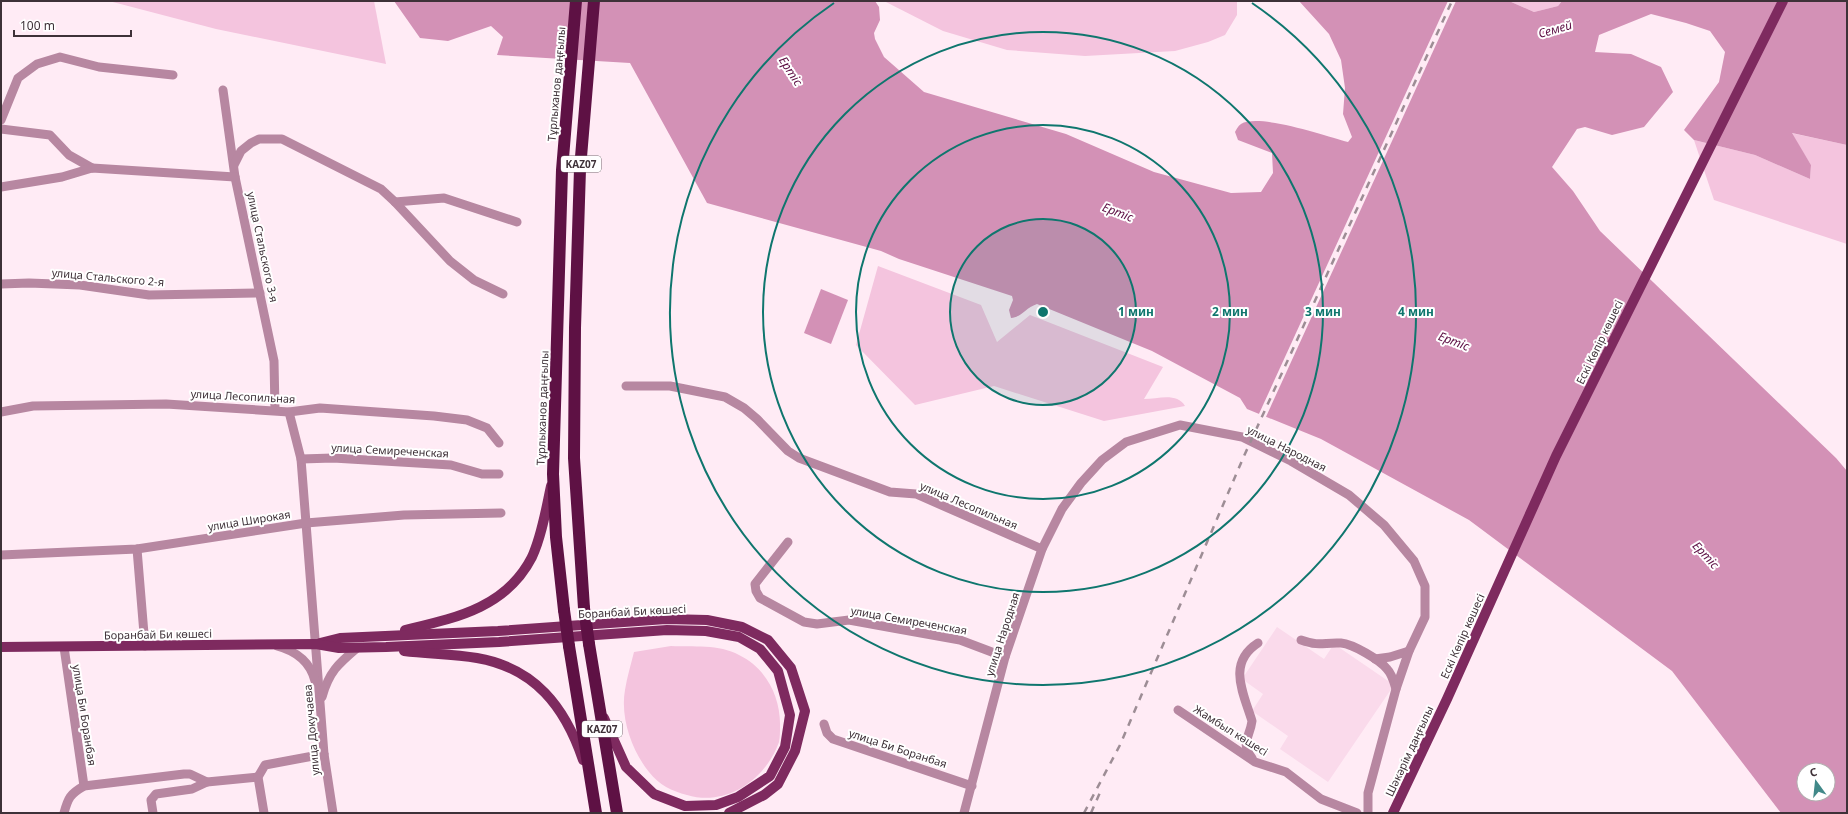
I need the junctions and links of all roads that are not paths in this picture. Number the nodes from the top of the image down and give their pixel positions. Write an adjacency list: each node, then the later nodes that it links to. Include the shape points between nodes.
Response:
1 (576, 1): 24 (highway, Тұрлыханов даңғылы / KAZ07, via 562,170)
2 (594, 1): 47 (highway, KAZ07, bridge, via 580,169 574,328 574,458 584,608)
3 (1783, 1): 45 (main road, Ескі Көпір көшесі, via 1556,456)
4 (173, 75): 6 (street, via 99,67 60,57 37,64 18,78)
5 (223, 90): 8 (street, улица Стальского 3-я)
6 (1, 120)
7 (1, 129): 9 (street, via 50,135 69,155)
8 (234, 165): 10 (street, улица Стальского 3-я); 12 (street, via 241,151 251,143 259,139 282,139 381,189)
9 (92, 168): 10 (street); 11 (street, via 62,178)
10 (235, 177): 15 (street, улица Стальского 3-я)
11 (1, 186)
12 (395, 202): 13 (street, via 444,198); 16 (street, via 450,261 474,280)
13 (517, 222)
14 (1, 284): 15 (street, улица Стальского 2-я, via 80,285 149,295)
15 (260, 293): 18 (street, улица Стальского 3-я, via 274,361)
16 (503, 294)
17 (626, 386): 29 (street, улица Лесопильная, via 670,386 724,398 744,408 788,451 799,458 890,492 916,494)
18 (275, 410): 19 (street, улица Лесопильная, via 166,404 33,406); 20 (street, улица Лесопильная)
19 (1, 412)
20 (289, 412): 21 (street, улица Лесопильная, via 320,408 467,420 487,428); 22 (street)
21 (499, 443)
22 (301, 459): 23 (street, улица Семиреченская, via 333,458 451,465 482,474); 26 (street)
23 (500, 474)
24 (554, 474): 31 (main road, via 544,521 532,556 516,582 494,600 459,617); 55 (highway, Тұрлыханов даңғылы / KAZ07, bridge, via 556,537 568,646)
25 (501, 513): 26 (street, улица Широкая, via 404,515)
26 (306, 523): 28 (street, улица Широкая); 35 (street)
27 (788, 542): 42 (street, улица Семиреченская, via 755,584 756,592 760,598 804,622 818,624 849,620 960,640)
28 (137, 549): 30 (street, улица Широкая); 36 (street)
29 (1042, 549): 41 (street, улица Народная, via 1062,509 1081,483 1102,460 1126,442 1180,425 1242,437 1291,461 1349,495 1384,525 1414,561 1425,586 1426,617); 42 (street, улица Народная)
30 (1, 555)
31 (383, 635): 35 (main road, Боранбай Би көшесі, via 340,638); 63 (main road, Боранбай Би көшесі, via 498,631 666,619 707,620 742,627 768,640 791,668 805,711 795,751 778,784 764,795)
32 (1301, 640): 43 (street, via 1314,645 1350,645)
33 (1258, 643): 51 (street, via 1247,652 1239,668 1239,677 1252,721 1245,743)
34 (270, 644): 35 (main road, Боранбай Би көшесі); 36 (main road, Боранбай Би көшесі); 46 (street, via 291,650 310,667)
35 (316, 644): 40 (main road, Боранбай Би көшесі); 46 (street, улица Докучаева)
36 (145, 646): 38 (main road, Боранбай Би көшесі)
37 (1, 647): 38 (main road, Боранбай Би көшесі)
38 (64, 647): 54 (street, улица Би Боранбая)
39 (386, 647): 40 (main road, Боранбай Би көшесі); 47 (main road, Боранбай Би көшесі, via 667,630 706,631 738,637 760,649 778,671 790,715 784,747 770,776 738,798 716,805 685,806 654,794 626,767); 55 (main road, via 477,658 506,666 530,678 550,696 564,716 578,742)
40 (357, 648): 46 (street, via 338,664 326,681)
41 (1409, 651): 43 (street, via 1390,658); 44 (street, улица Народная)
42 (1005, 657): 56 (street, улица Народная)
43 (1375, 659): 44 (street, via 1387,669)
44 (1396, 689): 66 (street, улица Народная, via 1368,793)
45 (1447, 699): 67 (main road, Шәкәрім даңғылы)
46 (320, 704): 50 (street, улица Докучаева)
47 (599, 707): 62 (highway, KAZ07)
48 (1178, 710): 51 (street, Жамбыл көшесі)
49 (824, 724): 56 (street, улица Би Боранбая, via 827,733 833,739)
50 (324, 754): 52 (street, via 265,765); 60 (street, улица Докучаева)
51 (1255, 762): 65 (street, Жамбыл көшесі, via 1286,772 1321,799)
52 (258, 777): 53 (street); 59 (street)
53 (207, 782): 54 (street, via 184,774); 58 (street, via 192,789 156,794 151,800)
54 (84, 786): 57 (street, via 72,793)
55 (592, 786): 61 (highway, Тұрлыханов даңғылы / KAZ07)
56 (972, 786): 64 (street, улица Народная)
57 (64, 813)
58 (153, 813)
59 (264, 813)
60 (333, 813)
61 (596, 813)
62 (617, 813)
63 (729, 813)
64 (964, 813)
65 (1357, 813)
66 (1368, 813)
67 (1393, 813)

